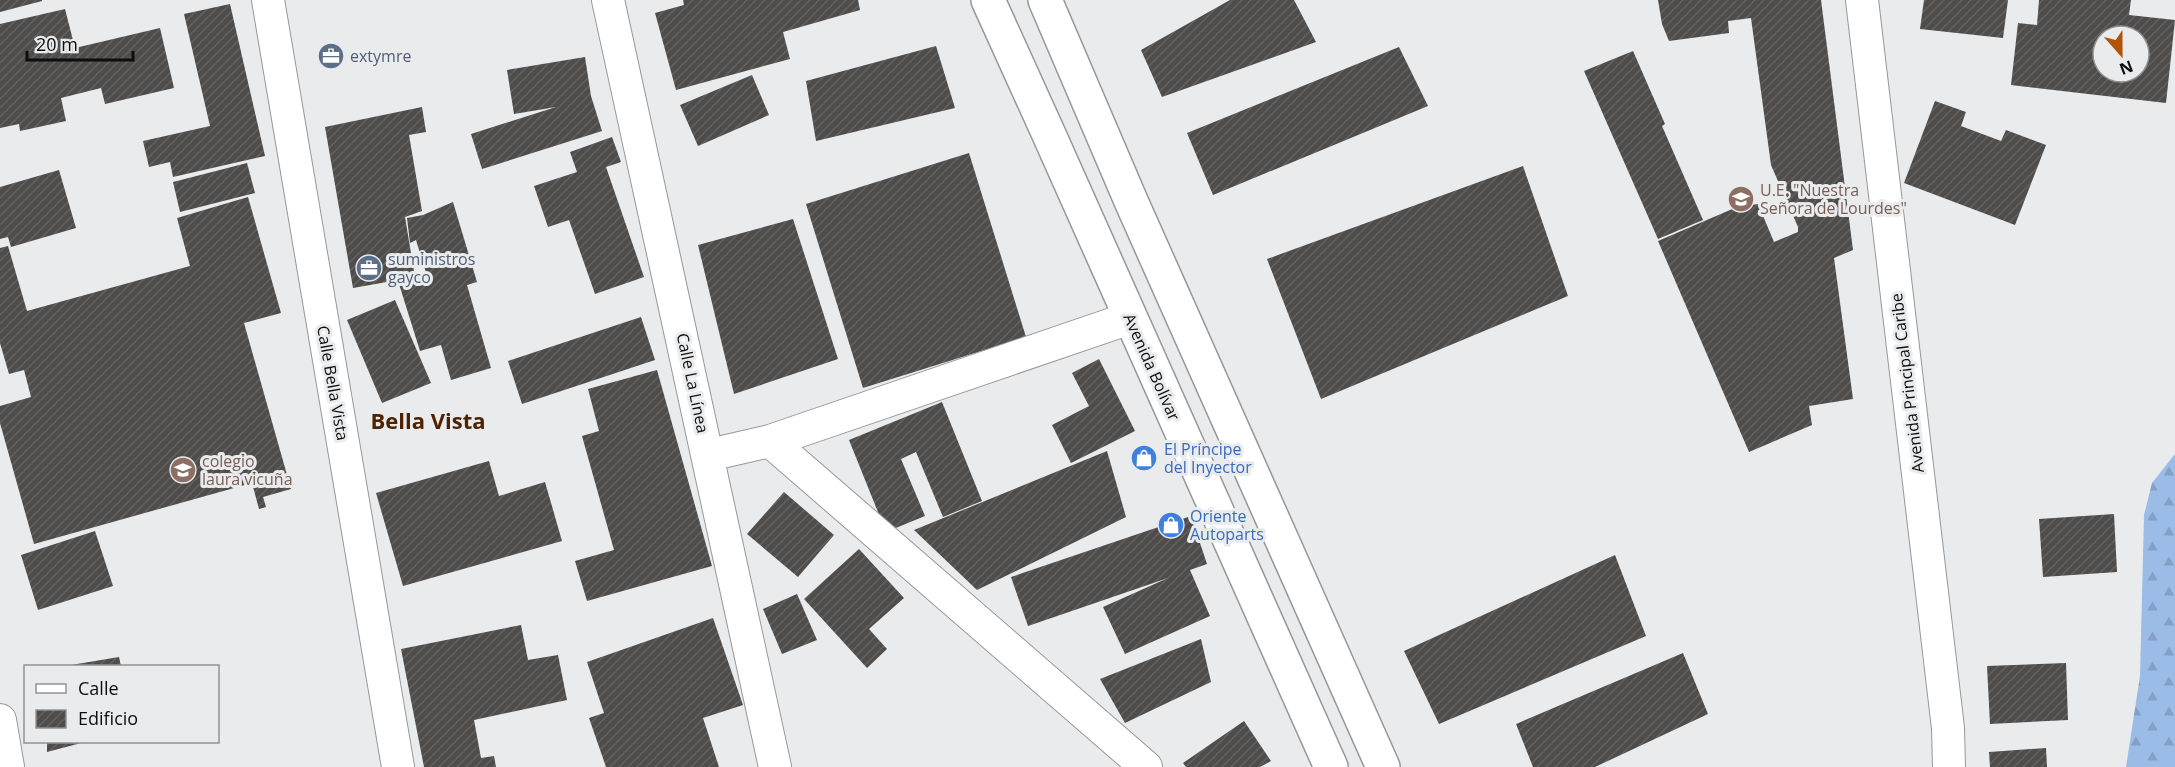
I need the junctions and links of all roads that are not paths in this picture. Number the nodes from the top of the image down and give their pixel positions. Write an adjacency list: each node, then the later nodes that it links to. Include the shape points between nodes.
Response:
1 (268, 0): 11 (street, Calle Bella Vista)
2 (608, 0): 8 (street, Calle La Línea)
3 (988, 0): 6 (street, Avenida Bolívar)
4 (1045, 0): 15 (street)
5 (1862, 0): 16 (street, Avenida Principal Caribe, via 1948,728)
6 (1130, 318): 7 (street); 14 (street, Avenida Bolívar)
7 (770, 441): 8 (street); 13 (street)
8 (709, 455): 12 (street, Calle La Línea)
9 (0, 720): 10 (street)
10 (8, 767)
11 (398, 767)
12 (775, 767)
13 (1146, 767)
14 (1332, 767)
15 (1383, 767)
16 (1949, 767)

